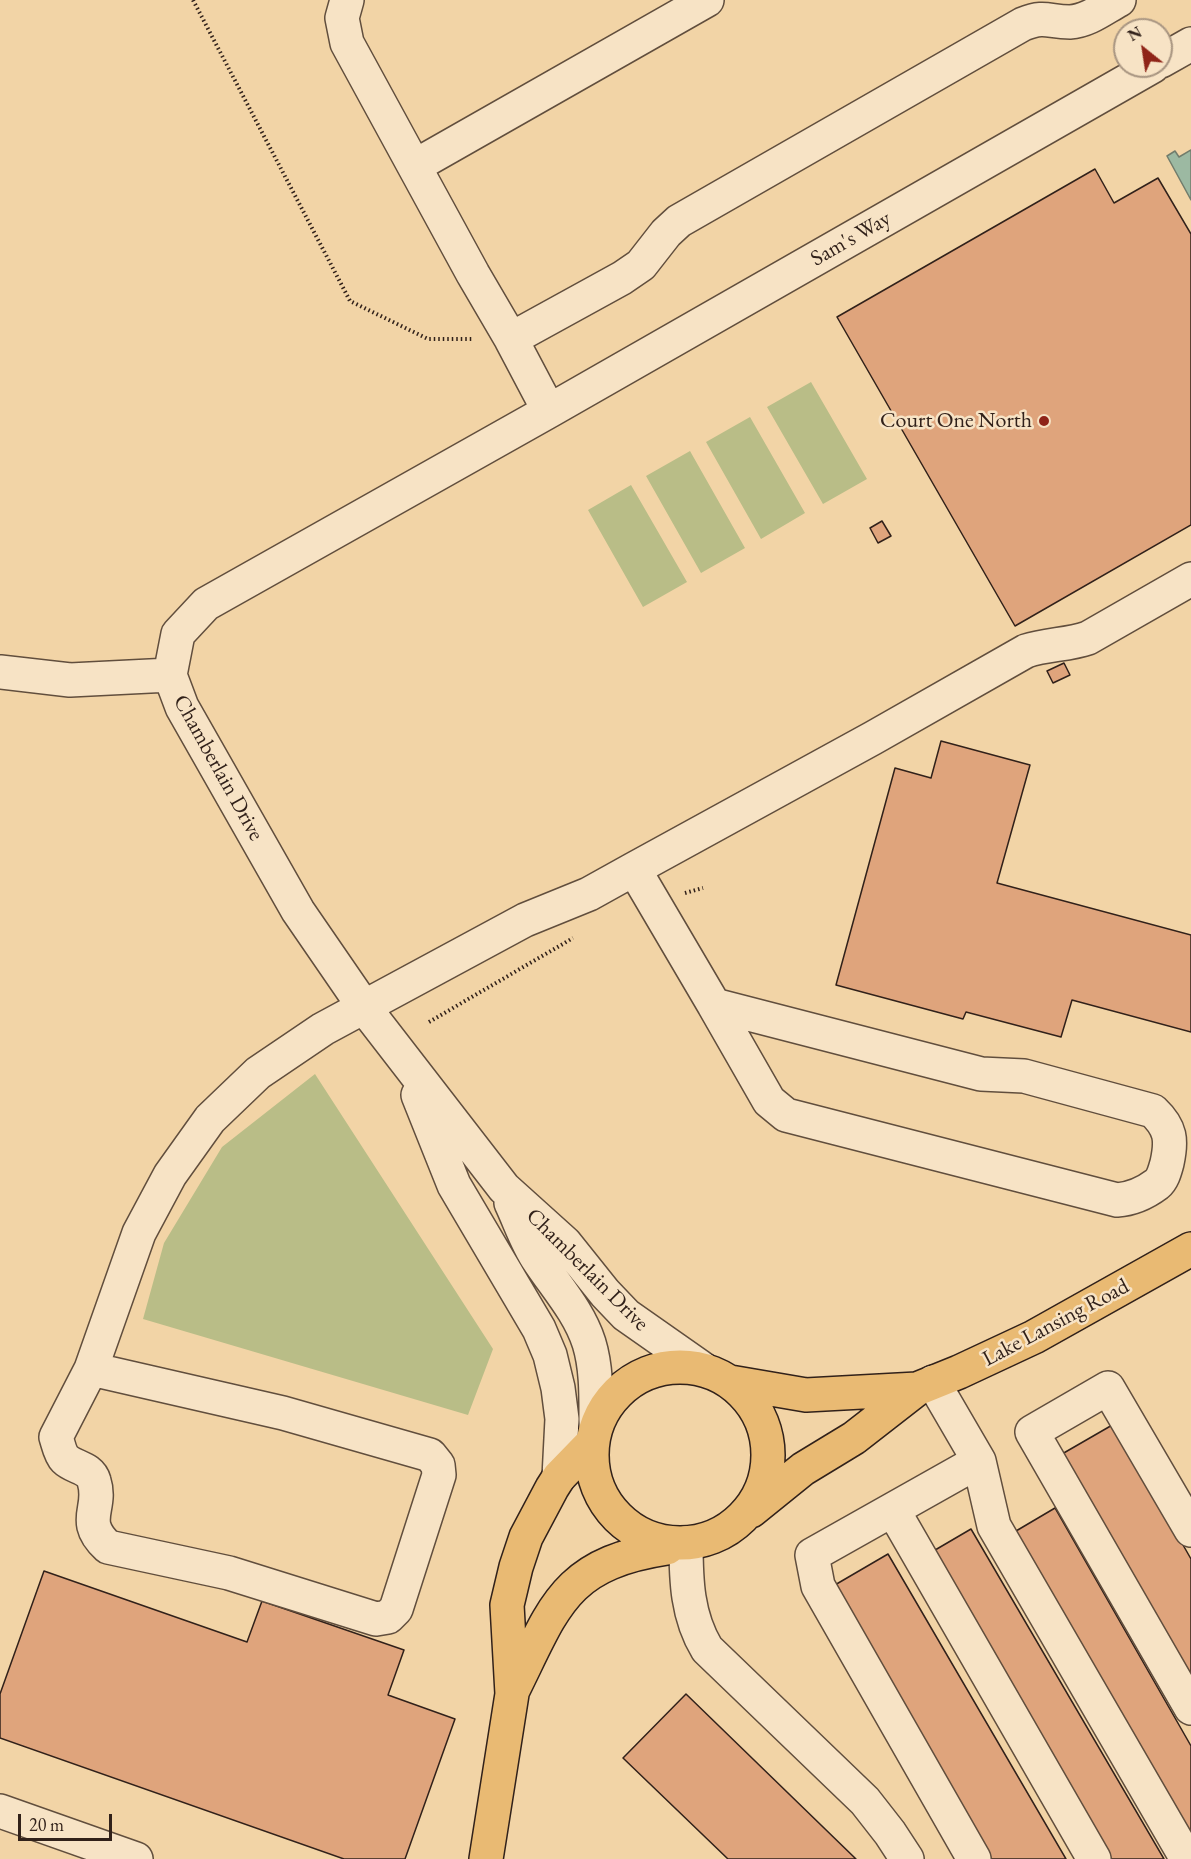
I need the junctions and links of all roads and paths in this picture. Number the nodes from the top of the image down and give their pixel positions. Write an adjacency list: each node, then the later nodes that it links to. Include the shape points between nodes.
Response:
1 (193, 0): 9 (path, via 350,301 428,339)
2 (346, 0): 8 (street, via 342,18 347,43)
3 (707, 0): 8 (street)
4 (1119, 0): 9 (street, via 1087,18 1071,22 1038,18 1023,24 679,220 641,265)
5 (1191, 44): 6 (street)
6 (1173, 54)
7 (1132, 78): 10 (street, Sam's Way)
8 (415, 166): 9 (street)
9 (511, 339): 10 (street)
10 (549, 411): 13 (street, Chamberlain Drive, via 206,604 178,634)
11 (1191, 579): 14 (street, via 1088,638 1026,651)
12 (0, 672): 13 (street, via 70,680)
13 (170, 675): 19 (street, Chamberlain Drive, via 182,707 298,911)
14 (634, 869): 16 (street); 19 (street, via 589,894 525,920)
15 (703, 888): 16 (path)
16 (654, 901): 18 (street)
17 (582, 933): 20 (path)
18 (714, 1005): 18 (street, via 981,1074 1024,1076 1153,1111 1162,1119 1171,1144 1164,1173 1158,1183 1131,1199 1117,1200 786,1115 769,1101)
19 (364, 1007): 21 (street, Chamberlain Drive); 24 (street, via 258,1073 210,1119 170,1175 139,1233)
20 (429, 1022)
21 (401, 1054): 22 (street, Chamberlain Drive); 29 (street, via 454,1185 539,1329 550,1355 562,1419)
22 (504, 1188): 25 (street, Chamberlain Drive, via 565,1244 626,1315); 27 (street, Chamberlain Drive, via 538,1261 560,1288 584,1329 596,1391)
23 (1191, 1250): 26 (main road, Lake Lansing Road, via 1034,1337)
24 (91, 1369): 24 (street, via 56,1437 65,1459 94,1478 93,1526 97,1537 108,1547 230,1573 376,1619 388,1617 396,1609 439,1475 438,1465 430,1455 284,1413)
25 (716, 1375): 26 (main road, Lake Lansing Road, via 806,1395); 27 (main road, via 672,1367 634,1379 611,1399); 31 (main road, via 743,1394 754,1409 766,1445 761,1485)
26 (925, 1385): 28 (street); 31 (main road, Lake Lansing Road, via 854,1438 803,1469)
27 (594, 1434): 29 (main road); 33 (main road, via 592,1460 596,1477 612,1508 639,1533 655,1540)
28 (979, 1461): 30 (street); 42 (street, via 994,1526)
29 (559, 1477): 34 (main road, via 526,1537 507,1605)
30 (893, 1510): 40 (street, via 812,1555 818,1586); 41 (street)
31 (740, 1520): 33 (main road, via 709,1538)
32 (1191, 1530): 35 (street, via 1108,1388 1032,1432)
33 (680, 1543): 34 (main road, via 605,1564 574,1585 550,1616); 39 (street, via 697,1629 707,1649 865,1801)
34 (512, 1694): 38 (main road)
35 (1191, 1708)
36 (0, 1811): 37 (street)
37 (115, 1856)
38 (486, 1859)
39 (907, 1859)
40 (974, 1859)
41 (1094, 1859)
42 (1187, 1859)

